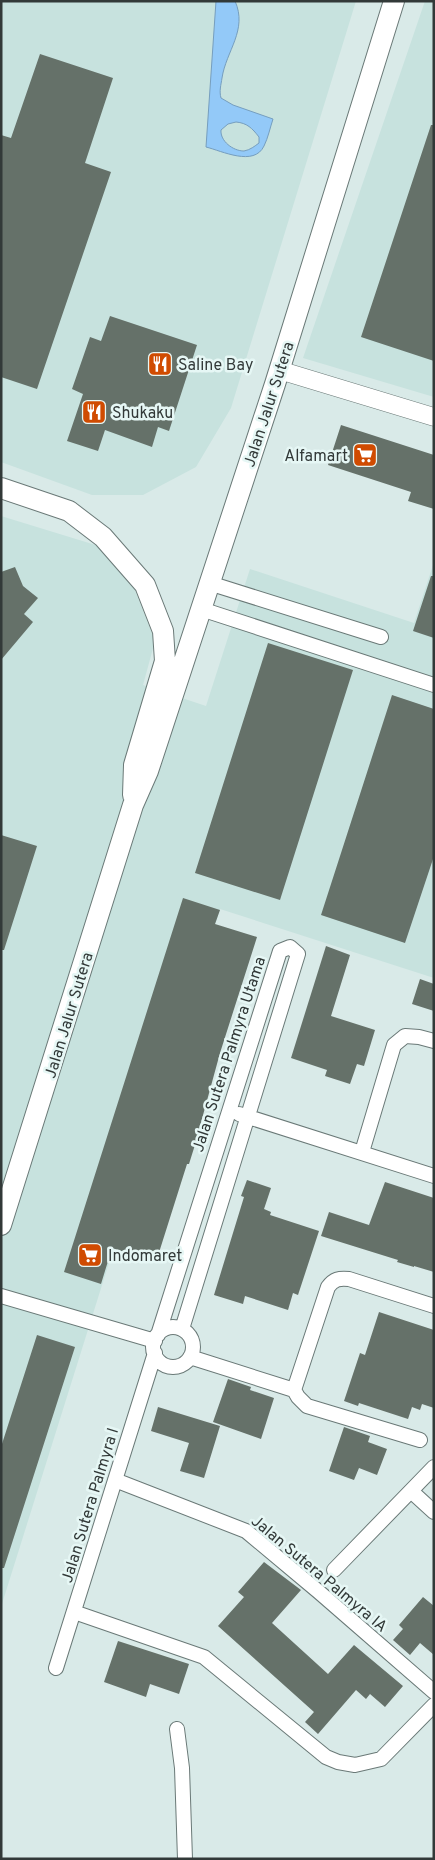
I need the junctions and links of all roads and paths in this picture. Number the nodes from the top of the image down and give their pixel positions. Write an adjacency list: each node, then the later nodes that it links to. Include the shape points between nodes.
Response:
1 (394, 1): 2 (main road, Jalan Jalur Sutera)
2 (279, 370): 3 (street); 5 (main road, Jalan Jalur Sutera)
3 (434, 417)
4 (1, 488): 9 (main road, Jalan Jalur Sutera, via 68,511 103,536 145,585 163,631 165,661 134,765)
5 (210, 583): 6 (main road, Jalan Jalur Sutera); 7 (street)
6 (201, 609): 8 (street); 9 (main road, Jalan Jalur Sutera, via 148,770)
7 (381, 637)
8 (434, 685)
9 (133, 805): 15 (main road, Jalan Jalur Sutera)
10 (434, 1042): 13 (street, via 405,1036 394,1045)
11 (228, 1111): 12 (street); 12 (street, Jalan Sutera Palmyra Utama, via 280,951 290,947 298,954); 19 (street, Jalan Sutera Palmyra Utama)
12 (247, 1116): 13 (street); 18 (street, Jalan Sutera Palmyra Utama)
13 (362, 1152): 14 (street)
14 (434, 1176)
15 (1, 1224)
16 (1, 1296): 19 (street)
17 (434, 1306): 21 (street, via 349,1279 332,1281)
18 (182, 1329): 19 (street, via 169,1328); 20 (street, via 191,1338)
19 (156, 1343): 20 (street, via 157,1359 168,1366 180,1366); 24 (street, Jalan Sutera Palmyra I)
20 (190, 1357): 21 (street)
21 (294, 1390): 22 (street, via 308,1406)
22 (420, 1440)
23 (434, 1468): 25 (street)
24 (115, 1480): 28 (street, Jalan Sutera Palmyra I); 30 (street, Jalan Sutera Palmyra IA, via 246,1530)
25 (411, 1491): 26 (street); 27 (street)
26 (434, 1512)
27 (334, 1570)
28 (74, 1612): 29 (street, Jalan Sutera Palmyra I); 31 (street, via 204,1658 326,1757 338,1762 355,1765 381,1759)
29 (56, 1668)
30 (434, 1692)
31 (434, 1705)
32 (177, 1729): 33 (street, via 182,1768)
33 (185, 1859)

